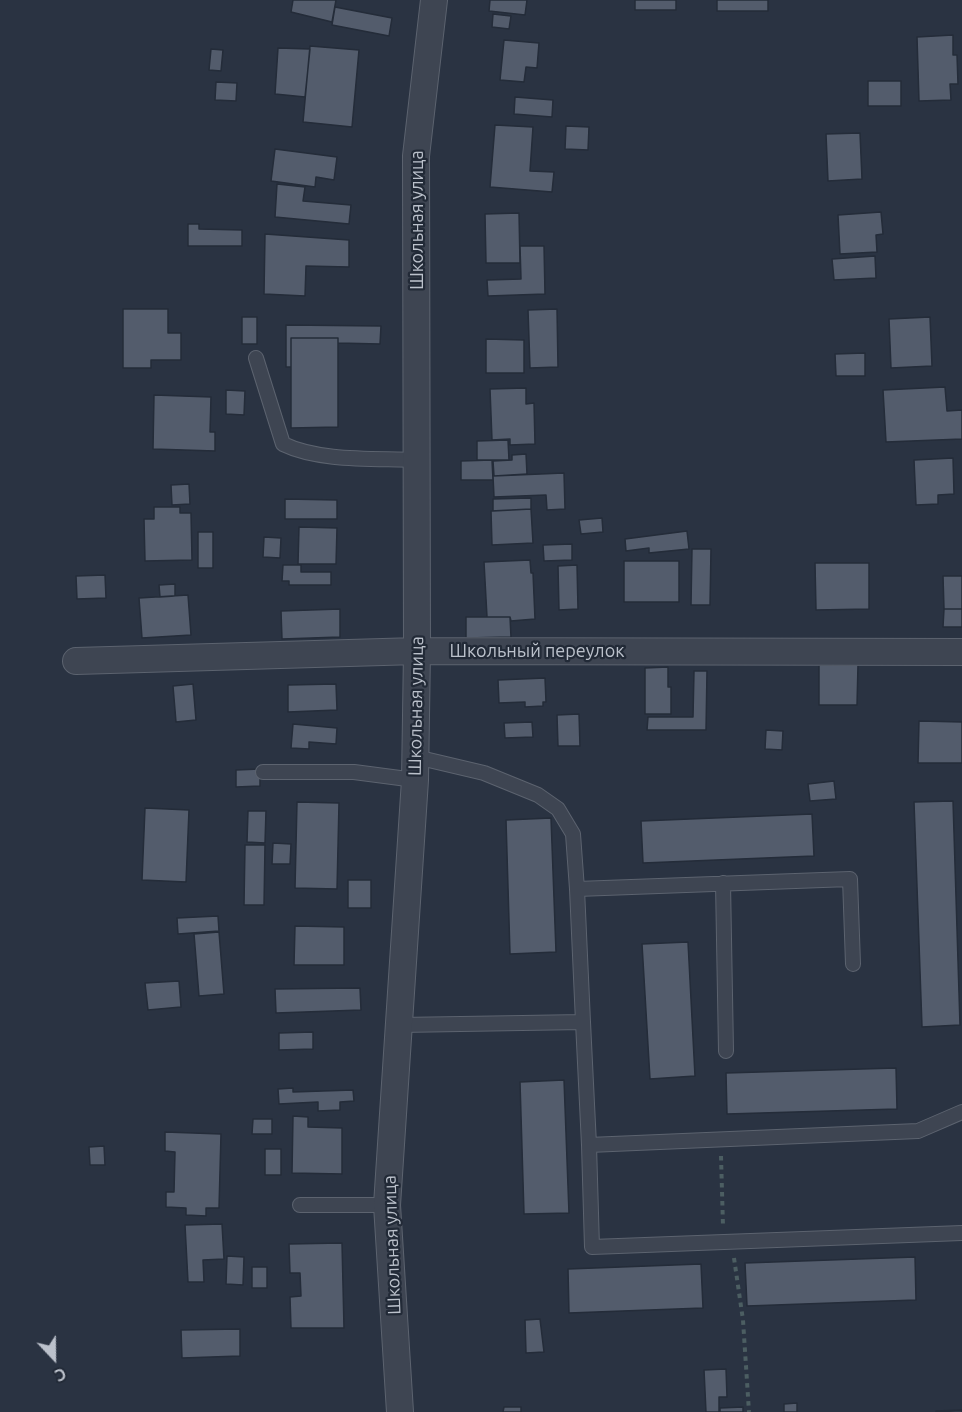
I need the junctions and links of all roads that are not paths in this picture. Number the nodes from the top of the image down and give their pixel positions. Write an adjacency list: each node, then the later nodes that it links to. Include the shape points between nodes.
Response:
1 (434, 0): 3 (street, Школьная улица, via 416,156)
2 (256, 358): 3 (lane, via 283,444 295,450 329,455)
3 (417, 460): 4 (street, Школьная улица)
4 (417, 651): 5 (street, Школьный переулок); 6 (street, Школьный переулок); 7 (street, Школьная улица)
5 (962, 652)
6 (76, 661)
7 (415, 768): 8 (lane); 10 (lane, via 484,773 538,795 558,809 573,834); 13 (street, Школьная улица)
8 (262, 772)
9 (723, 883): 10 (lane); 11 (lane, via 850,879); 14 (lane)
10 (577, 890): 12 (lane)
11 (853, 964)
12 (583, 1022): 13 (lane); 16 (lane)
13 (400, 1025): 18 (street, Школьная улица)
14 (726, 1051)
15 (962, 1112): 16 (lane, via 918,1131)
16 (589, 1145): 19 (lane, via 592,1247)
17 (300, 1205): 18 (lane)
18 (387, 1205): 20 (street, Школьная улица)
19 (962, 1233)
20 (400, 1412)

